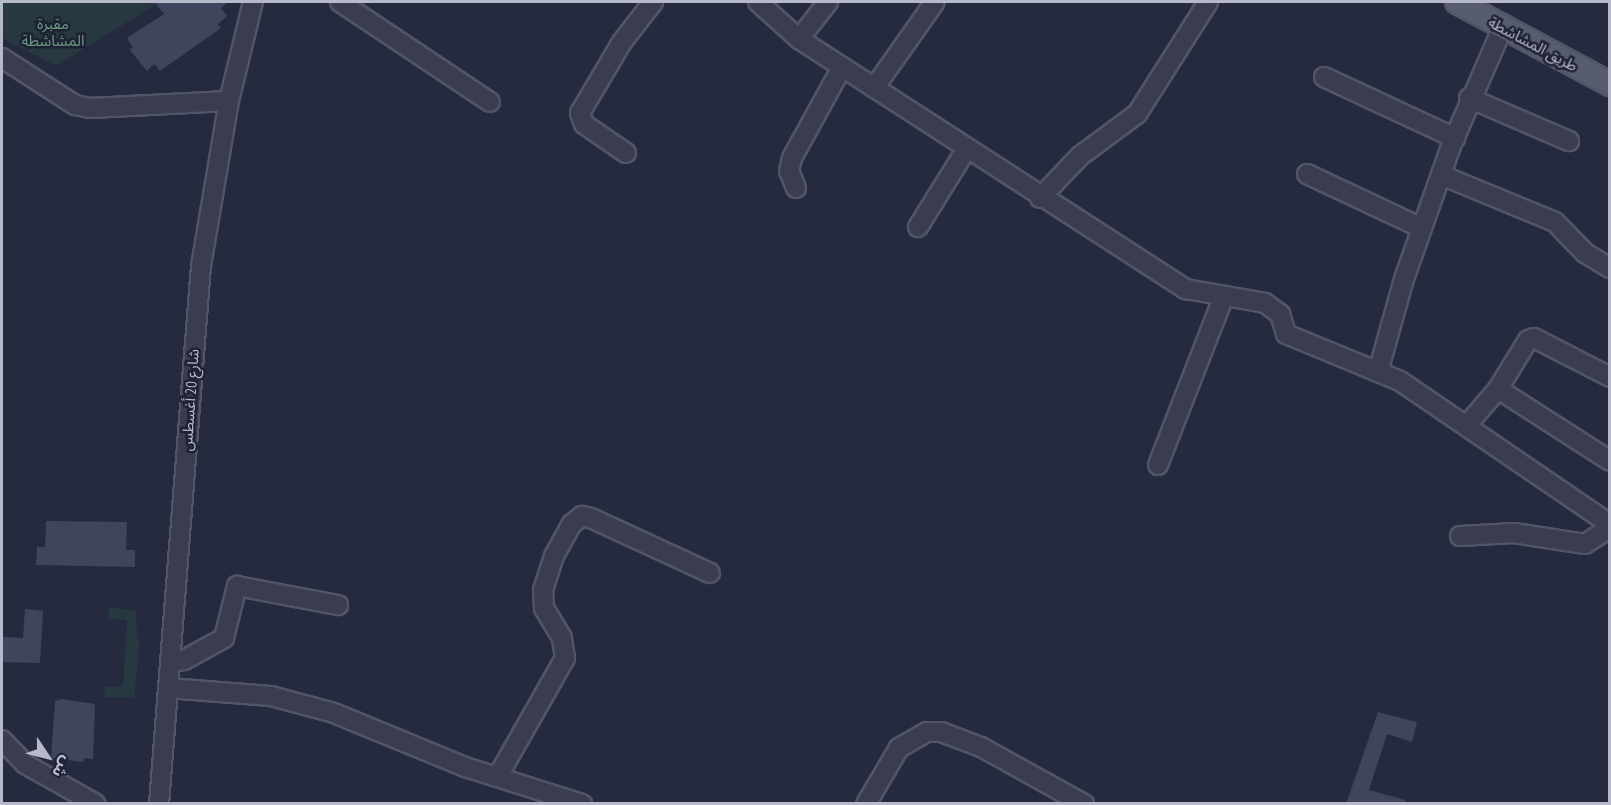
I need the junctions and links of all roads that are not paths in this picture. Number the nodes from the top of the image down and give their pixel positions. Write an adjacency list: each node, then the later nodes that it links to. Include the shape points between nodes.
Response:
1 (253, 2): 17 (street, شارع 20 أغسطس)
2 (340, 2): 18 (street)
3 (652, 2): 22 (street, via 621,42 580,112 584,124)
4 (758, 2): 10 (street)
5 (828, 2): 10 (street)
6 (935, 2): 15 (street)
7 (1209, 2): 26 (street, via 1137,114 1080,156)
8 (1457, 2): 9 (main road, طريق المشاشطة)
9 (1502, 29): 14 (main road, طريق المشاشطة); 16 (street)
10 (799, 39): 12 (street)
11 (2, 57): 17 (street, via 75,105 90,108)
12 (842, 68): 15 (street); 25 (street, via 792,158 789,171)
13 (1324, 77): 19 (street)
14 (1610, 84)
15 (874, 88): 21 (street)
16 (1470, 98): 19 (street); 20 (street)
17 (229, 101): 41 (street, شارع 20 أغسطس, via 201,266)
18 (490, 102)
19 (1455, 138): 24 (street)
20 (1569, 141)
21 (966, 150): 26 (street); 27 (street)
22 (626, 153)
23 (1307, 174): 28 (street)
24 (1441, 175): 28 (street); 29 (street, via 1555,222 1585,253)
25 (796, 188)
26 (1040, 198): 30 (street, via 1186,289)
27 (918, 227)
28 (1422, 228): 31 (street)
29 (1610, 268)
30 (1224, 296): 31 (street, via 1265,303 1280,314 1286,334); 36 (street)
31 (1378, 372): 34 (street)
32 (1610, 377): 33 (street, via 1534,338 1523,344)
33 (1498, 389): 34 (street); 35 (street)
34 (1467, 425): 37 (street)
35 (1610, 461)
36 (1158, 465)
37 (1610, 526): 38 (street, via 1586,544 1515,533)
38 (1460, 536)
39 (710, 573): 44 (street, via 591,518 582,516 572,524 554,556 543,590 544,608 562,638 565,658)
40 (338, 605): 41 (street, via 237,586 224,638 195,655)
41 (170, 662): 42 (street, شارع 20 أغسطس)
42 (168, 688): 44 (street, via 271,696 334,713 465,767); 46 (street, شارع 20 أغسطس)
43 (2, 740): 45 (street, via 25,764)
44 (498, 776): 47 (street)
45 (96, 804)
46 (159, 804)
47 (582, 804)
48 (866, 804): 49 (street, via 899,748 927,732 941,732 981,747)
49 (1084, 804)

